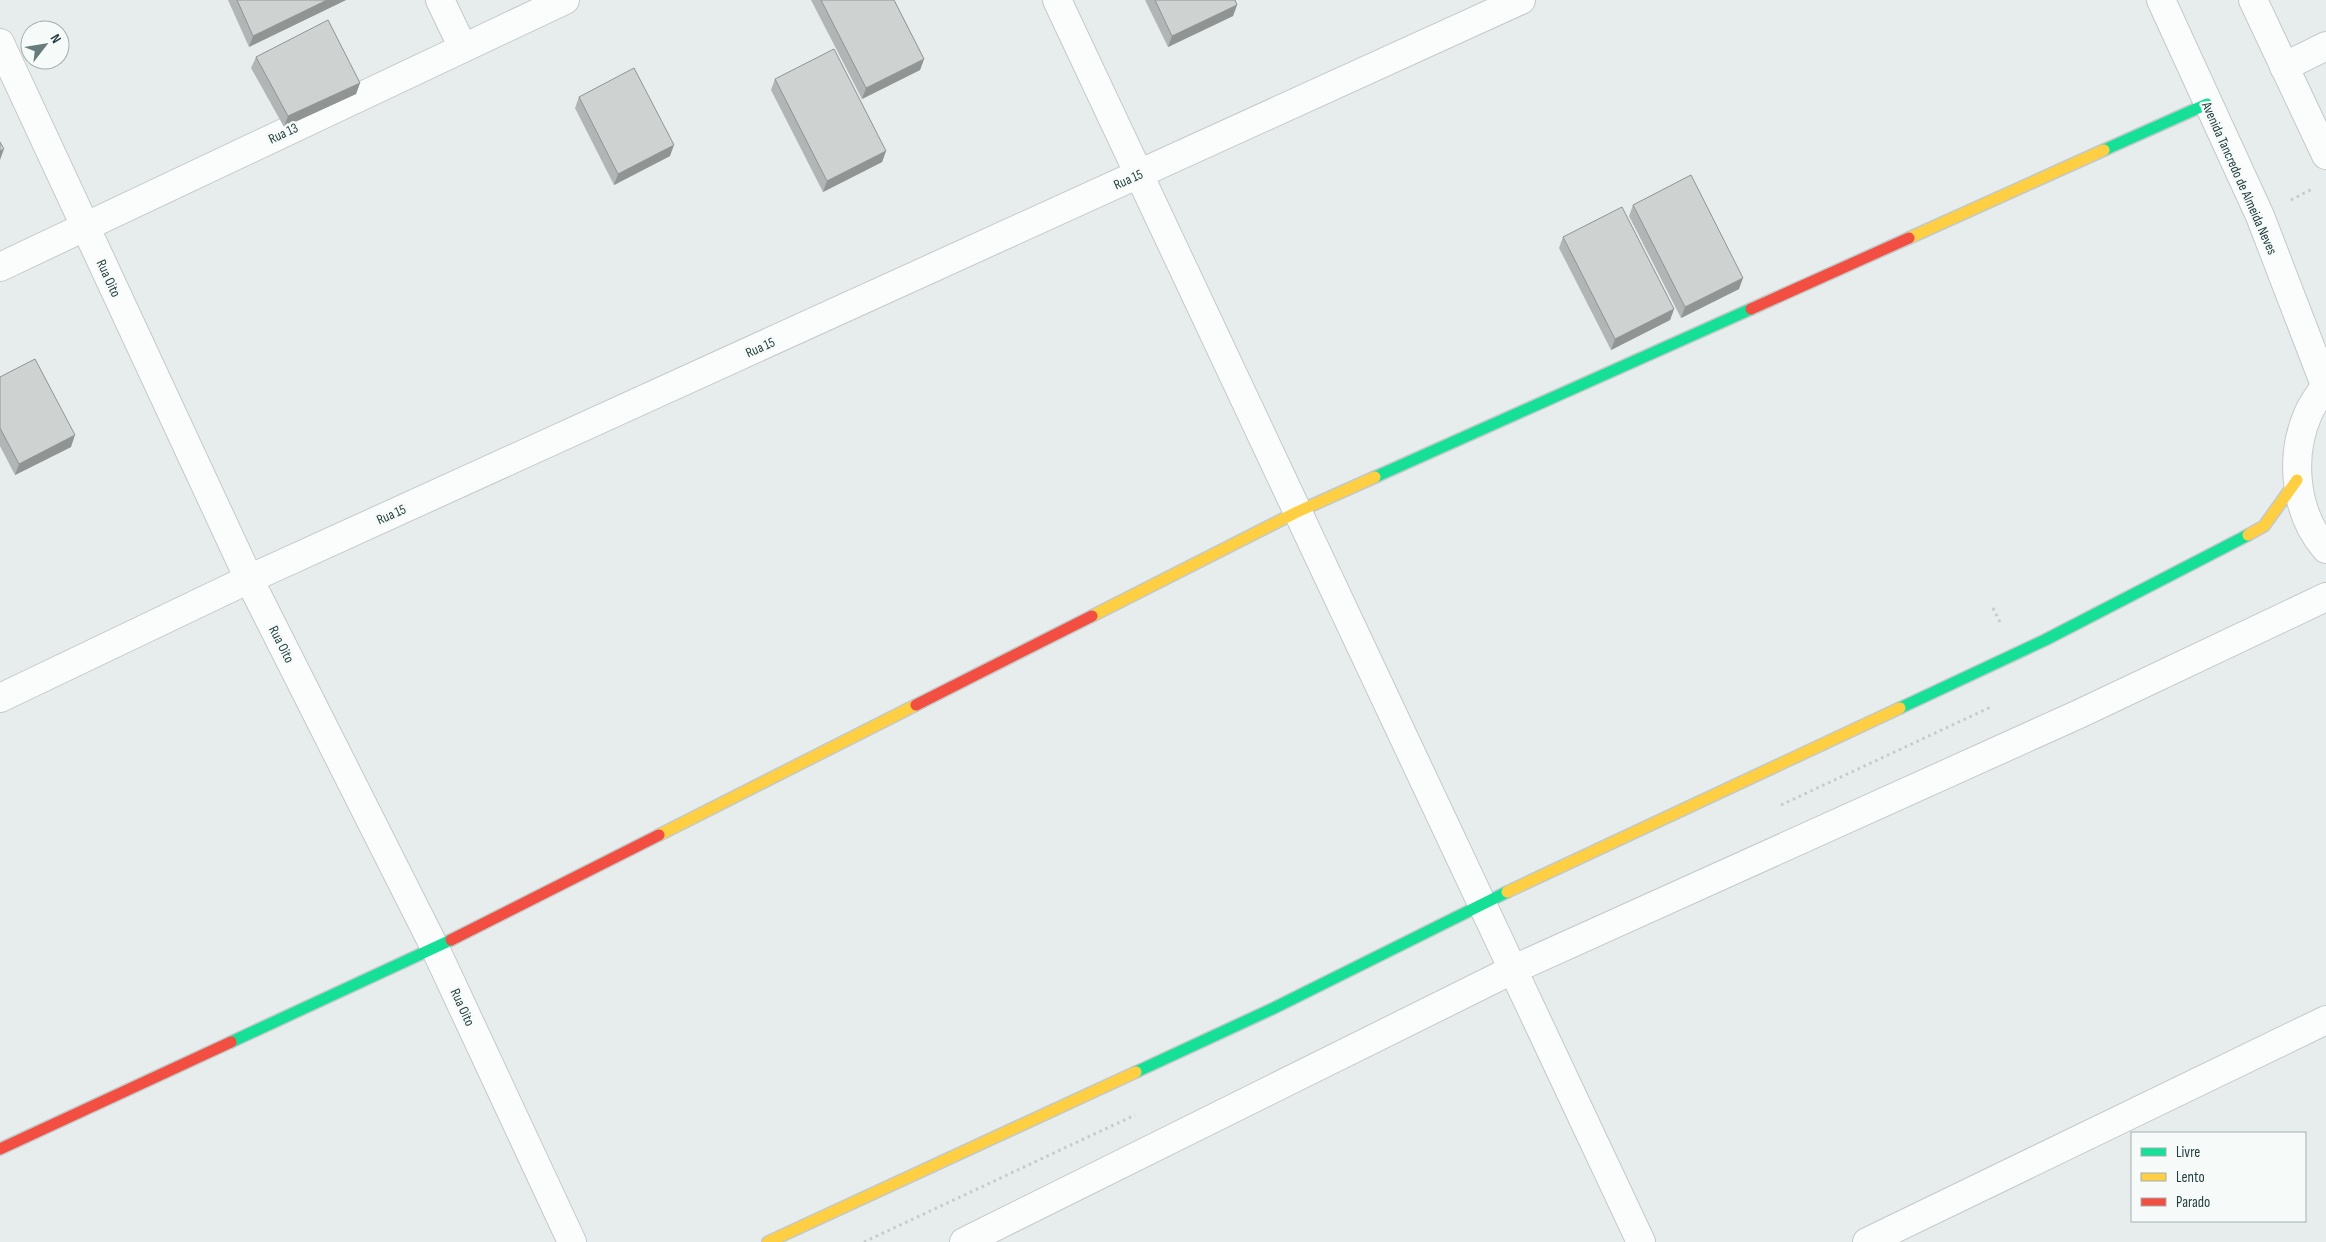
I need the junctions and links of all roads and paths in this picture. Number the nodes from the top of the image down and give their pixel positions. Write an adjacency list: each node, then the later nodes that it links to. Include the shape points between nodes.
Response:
1 (440, 0): 9 (street)
2 (565, 0): 9 (street, Rua 13)
3 (1056, 0): 13 (street)
4 (1522, 0): 13 (street, Rua 15)
5 (2161, 0): 11 (street, Avenida Tancredo de Almeida Neves)
6 (2253, 0): 10 (street)
7 (0, 43): 14 (street, Rua Oito)
8 (2326, 46): 10 (street)
9 (463, 48): 14 (street, Rua 13)
10 (2284, 67): 12 (street)
11 (2207, 104): 16 (street, Avenida Tancredo de Almeida Neves, via 2260,216); 18 (street)
12 (2326, 155)
13 (1139, 175): 18 (street); 20 (street, Rua 15)
14 (86, 226): 15 (street, Rua 13); 20 (street, Rua Oito)
15 (0, 267)
16 (2326, 385): 17 (street, via 2308,414 2298,446)
17 (2297, 480): 19 (street, via 2304,512); 23 (street, via 2264,526 2080,622)
18 (1297, 512): 23 (street); 24 (street)
19 (2326, 549)
20 (249, 579): 22 (street, Rua 15); 24 (street, Rua Oito)
21 (2326, 597): 25 (street, via 2079,714)
22 (0, 698)
23 (1482, 904): 25 (street); 29 (street, via 1274,1008)
24 (435, 948): 27 (street); 28 (street, Rua Oito)
25 (1512, 970): 30 (street); 31 (street)
26 (2326, 1020): 32 (street)
27 (0, 1149)
28 (572, 1242)
29 (768, 1242)
30 (964, 1242)
31 (1641, 1242)
32 (1867, 1242)

